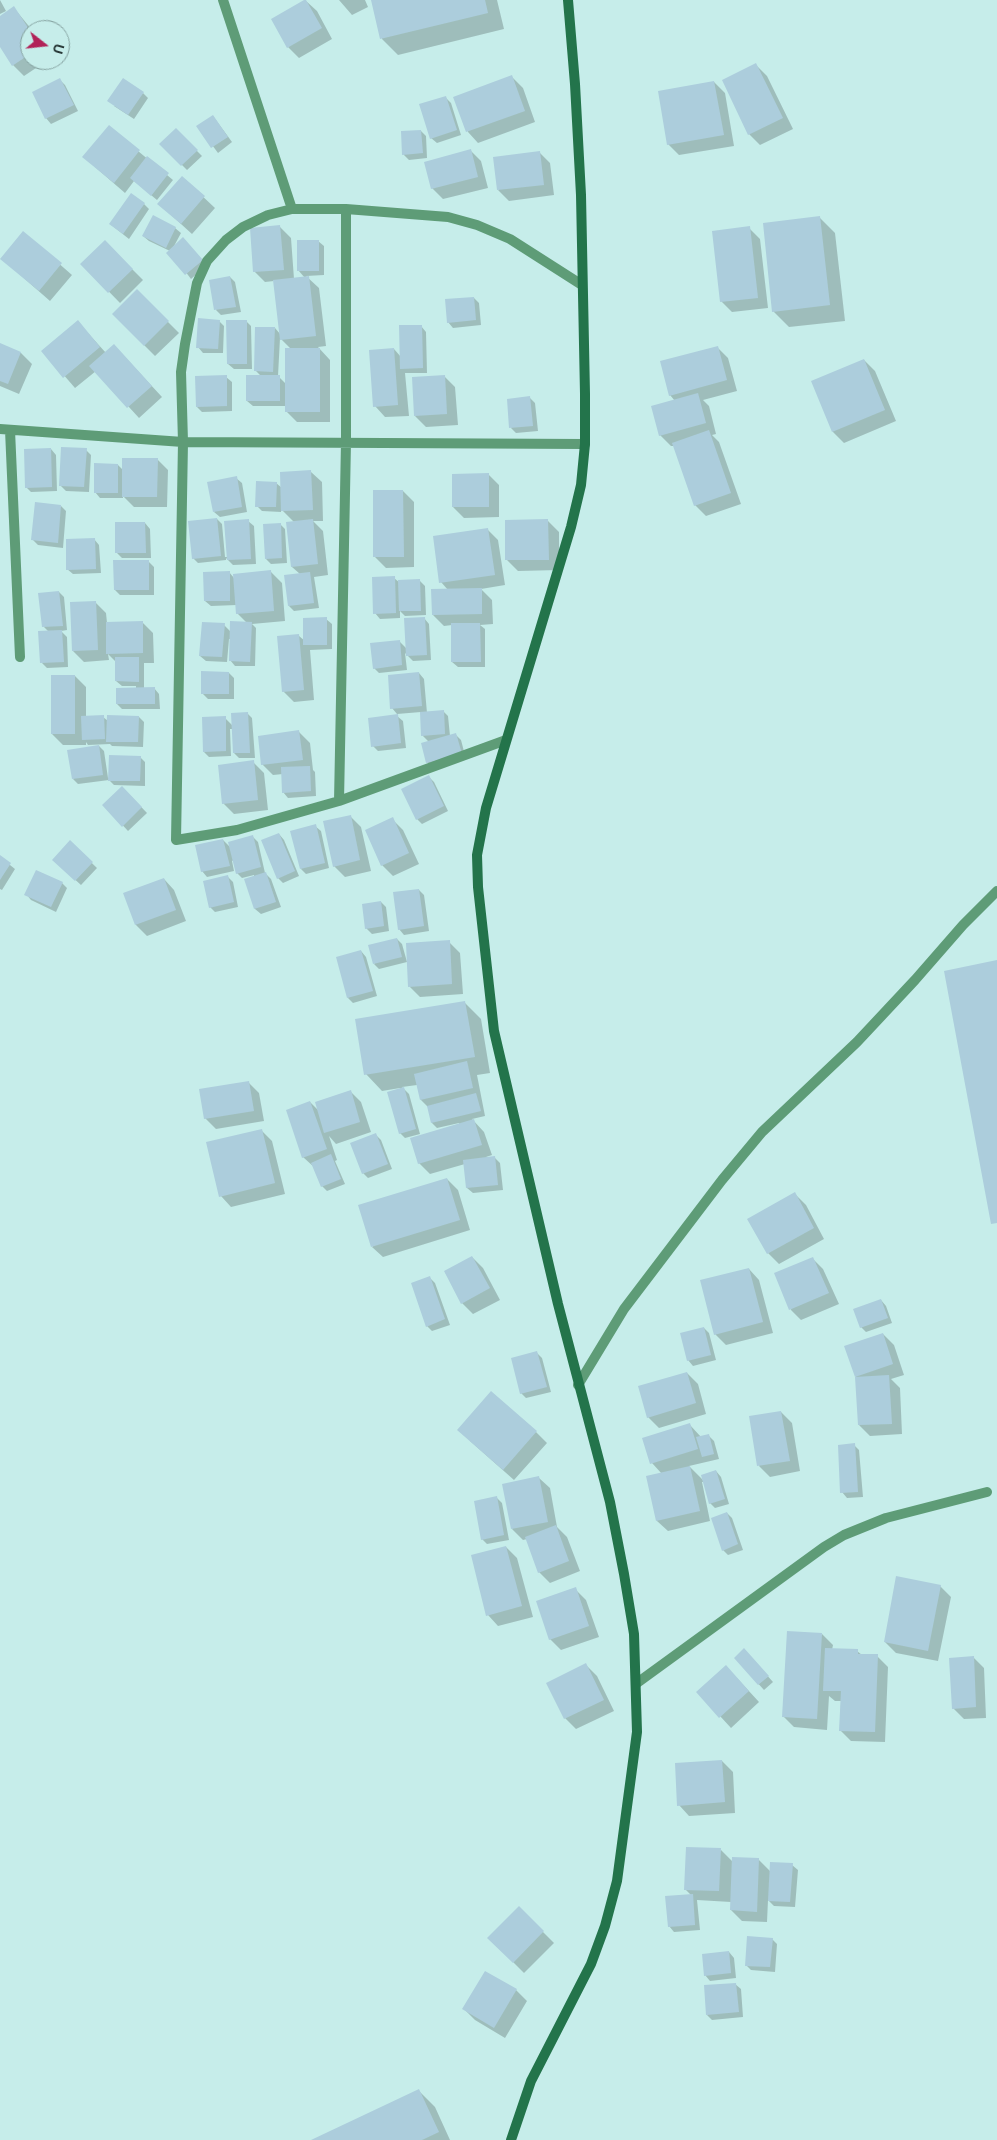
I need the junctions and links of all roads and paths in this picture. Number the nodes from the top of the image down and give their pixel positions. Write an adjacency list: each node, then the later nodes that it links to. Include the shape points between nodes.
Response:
1 (223, 0): 3 (street)
2 (568, 0): 5 (street, via 580,177)
3 (292, 209): 4 (street); 7 (street, via 268,215 243,227 207,261 197,283 181,372)
4 (346, 209): 5 (street, via 448,217 477,225 510,239); 8 (street)
5 (582, 285): 9 (street)
6 (5, 430): 7 (street); 10 (street)
7 (183, 442): 8 (street); 12 (street, via 176,840 236,830)
8 (346, 442): 9 (street); 12 (street)
9 (585, 444): 11 (street, via 581,485 571,526)
10 (20, 658)
11 (506, 740): 12 (street); 14 (street, via 486,808 478,855 482,932 494,1031)
12 (339, 801)
13 (997, 891): 14 (street, via 857,1042 762,1132 624,1309)
14 (578, 1384): 16 (street, via 621,1556 634,1634)
15 (987, 1492): 16 (street, via 886,1518 844,1535)
16 (637, 1683): 17 (street, via 637,1732 630,1790 617,1881 605,1926 591,1964 531,2081)
17 (511, 2140)

